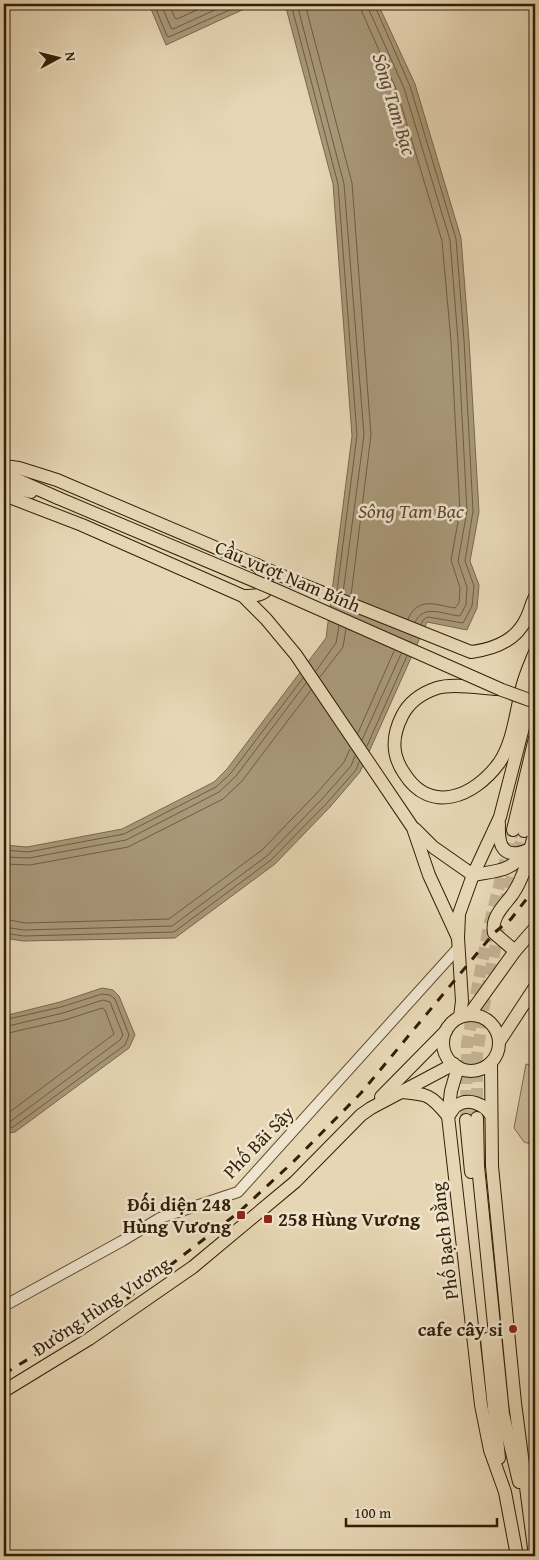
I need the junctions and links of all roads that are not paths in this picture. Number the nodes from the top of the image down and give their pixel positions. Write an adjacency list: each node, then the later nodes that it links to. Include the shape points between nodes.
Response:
1 (4, 466): 6 (main road, via 57,480)
2 (4, 474): 5 (main road, Cầu vượt Nam Bính)
3 (4, 486): 5 (main road, Cầu vượt Nam Bính)
4 (4, 496): 7 (main road, via 82,525)
5 (58, 498): 11 (main road, Cầu vượt Nam Bính, bridge)
6 (257, 564): 7 (main road, via 268,582 267,590 256,596); 8 (main road, via 471,652 488,650 520,630)
7 (243, 596): 16 (main road, via 296,655)
8 (535, 597)
9 (535, 652): 11 (main road, Cầu vượt Nam Bính, via 523,682 507,747 481,783 468,792 433,798 416,789 397,762 393,747 397,725 412,702 438,688)
10 (535, 681): 15 (main road)
11 (502, 690): 12 (main road, Cầu vượt Nam Bính, bridge)
12 (535, 702)
13 (535, 738): 17 (main road)
14 (535, 784): 17 (main road)
15 (500, 817): 18 (main road, via 499,838 506,851 513,854); 19 (main road)
16 (413, 828): 19 (main road, via 433,847); 21 (main road, via 429,875)
17 (524, 831): 18 (main road)
18 (530, 849): 19 (main road, via 515,865); 22 (main road, via 524,875 494,921 494,933)
19 (473, 875): 21 (main road, via 459,914)
20 (535, 928): 22 (main road)
21 (459, 942): 24 (main road); 33 (street, Phố Bãi Sậy, via 238,1192 160,1218)
22 (515, 951): 24 (main road)
23 (535, 987): 26 (main road)
24 (464, 1016): 25 (main road); 26 (main road, via 490,1022)
25 (447, 1030): 28 (main road, via 444,1045 448,1059); 30 (main road, Đường Hùng Vương)
26 (499, 1042): 27 (main road)
27 (491, 1063): 28 (main road, via 469,1071); 31 (main road)
28 (456, 1066): 29 (main road, Đường Hùng Vương); 32 (main road, Phố Bạch Đằng)
29 (399, 1092): 30 (main road, Đường Hùng Vương); 32 (main road, via 434,1099)
30 (371, 1108): 34 (main road, Đường Hùng Vương, via 361,1114 295,1182 193,1267 89,1339)
31 (491, 1115): 32 (main road, via 484,1106 466,1102 455,1106); 36 (main road, via 492,1166)
32 (448, 1116): 35 (main road, Phố Bạch Đằng, via 481,1405 490,1450)
33 (4, 1306)
34 (4, 1391)
35 (505, 1492): 36 (main road, via 498,1448 472,1119 504,1414 516,1474); 37 (main road, Phố Bạch Đằng)
36 (529, 1510): 38 (main road)
37 (518, 1556)
38 (535, 1556)

